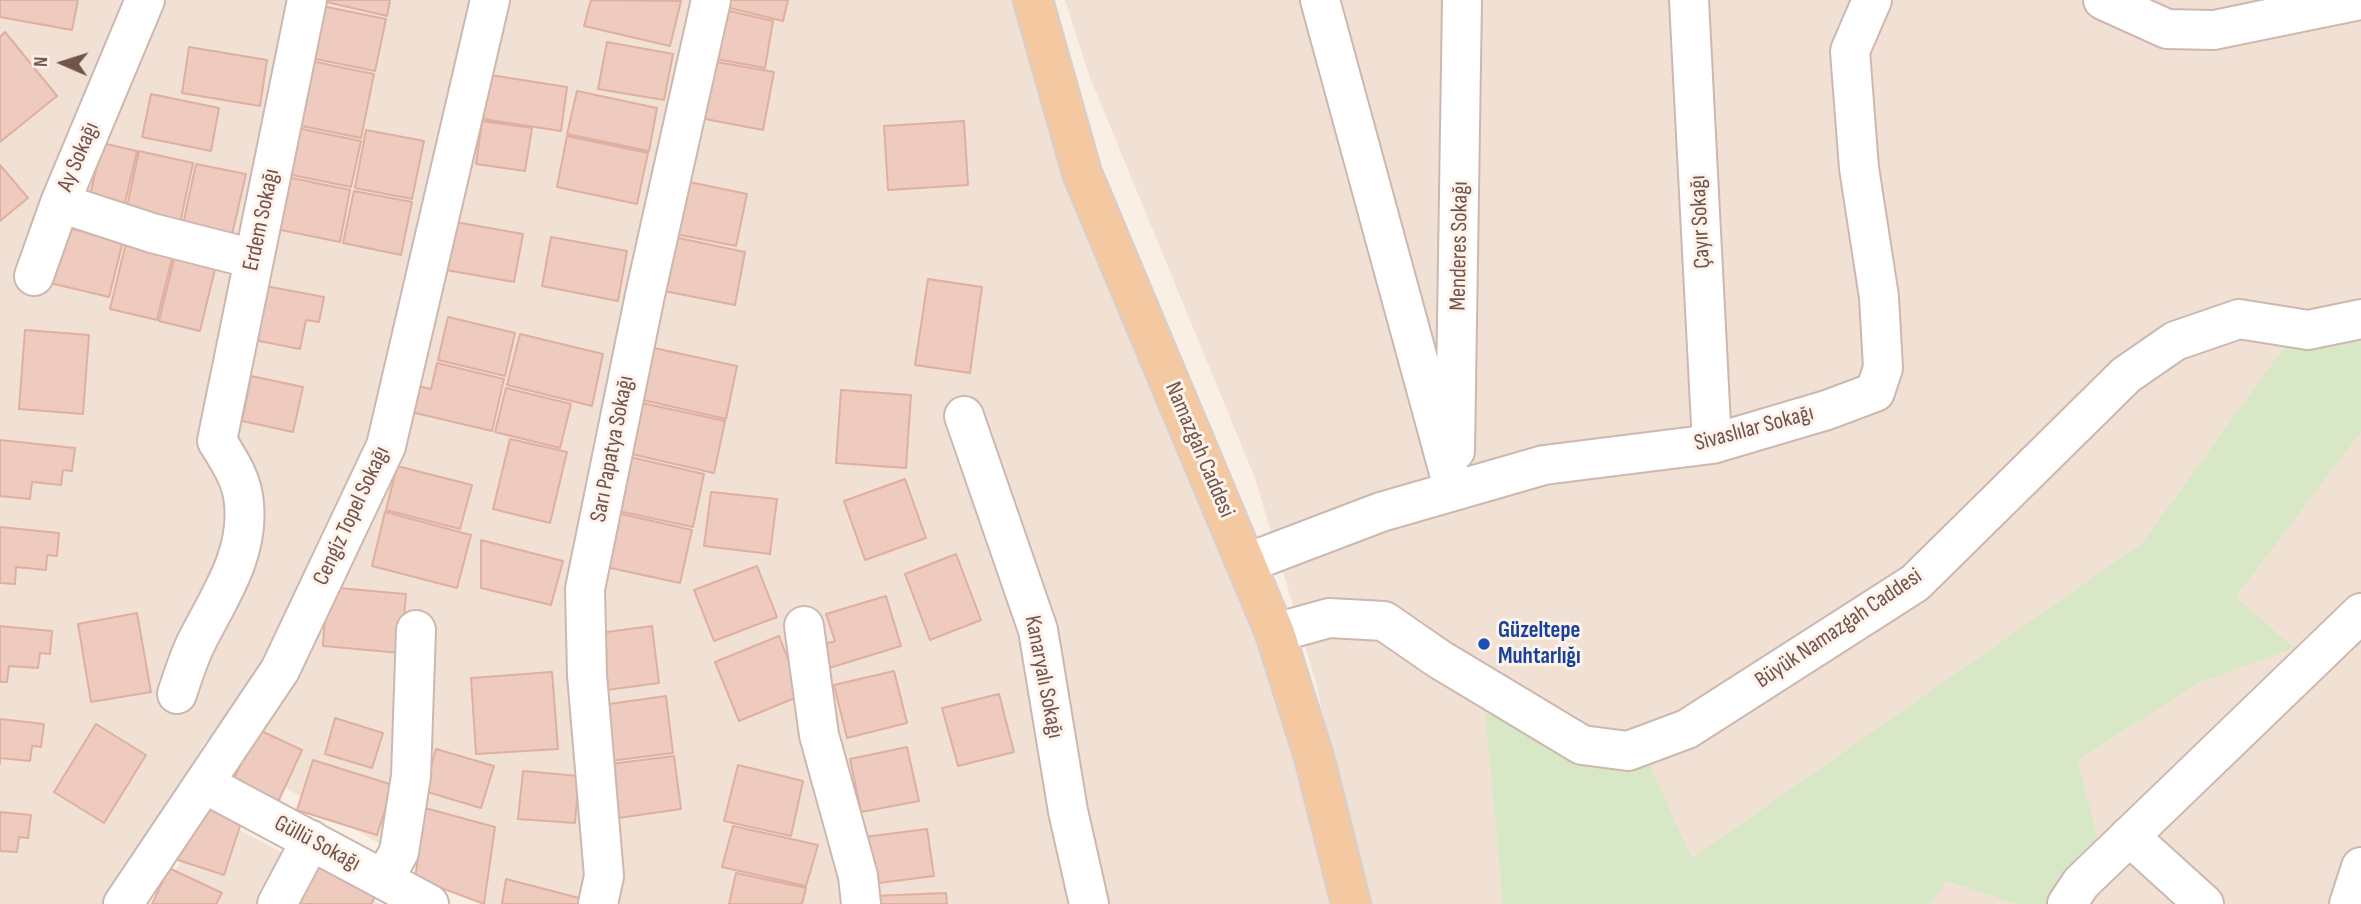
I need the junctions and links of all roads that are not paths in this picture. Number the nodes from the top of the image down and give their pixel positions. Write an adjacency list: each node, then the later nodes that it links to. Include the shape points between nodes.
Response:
1 (145, 0): 12 (street, Ay Sokağı)
2 (307, 0): 13 (street, Erdem Sokağı)
3 (490, 0): 25 (street, Cengiz Topel Sokağı, via 386,446 280,670)
4 (711, 0): 33 (street, Sarı Papatya Sokağı, via 585,589 587,675 604,876)
5 (1033, 0): 19 (main road, Namazgah Caddesi, via 1082,173)
6 (1320, 0): 18 (street)
7 (1462, 0): 18 (street, Menderes Sokağı)
8 (1689, 0): 17 (street, Çayır Sokağı)
9 (1872, 0): 17 (street, Sivaslılar Sokağı, via 1850,51 1859,168 1880,309 1883,368 1875,391)
10 (2102, 0): 11 (street, via 2167,29 2214,30)
11 (2360, 0)
12 (60, 203): 13 (street); 14 (street, Ay Sokağı)
13 (254, 259): 24 (street, Erdem Sokağı, via 217,441 235,470 244,503 243,537 232,577 197,642)
14 (34, 276)
15 (2361, 320): 23 (street, Büyük Namazgah Caddesi, via 2308,330 2239,318 2175,341 2126,375 1914,583 1687,729 1628,751 1582,745 1384,621 1329,618)
16 (964, 416): 35 (street, Kanaryalı Sokağı, via 1038,630 1068,811)
17 (1712, 444): 18 (street, Sivaslılar Sokağı, via 1544,465)
18 (1454, 491): 19 (street, Sivaslılar Sokağı, via 1381,512)
19 (1247, 563): 23 (main road, Namazgah Caddesi)
20 (2361, 613): 26 (street)
21 (804, 626): 34 (street, via 819,734 858,876)
22 (416, 630): 29 (street, via 411,776 399,852)
23 (1275, 633): 36 (main road, Namazgah Caddesi, via 1314,757)
24 (177, 694)
25 (205, 784): 27 (street, Güllü Sokağı); 30 (street, Cengiz Topel Sokağı)
26 (2129, 836): 37 (street, via 2081,883); 38 (street)
27 (311, 840): 29 (street, Güllü Sokağı); 31 (street)
28 (2361, 867): 39 (street)
29 (384, 879): 32 (street, Güllü Sokağı)
30 (124, 904)
31 (277, 904)
32 (429, 904)
33 (598, 904)
34 (861, 904)
35 (1089, 904)
36 (1351, 904)
37 (2067, 904)
38 (2204, 904)
39 (2349, 904)

